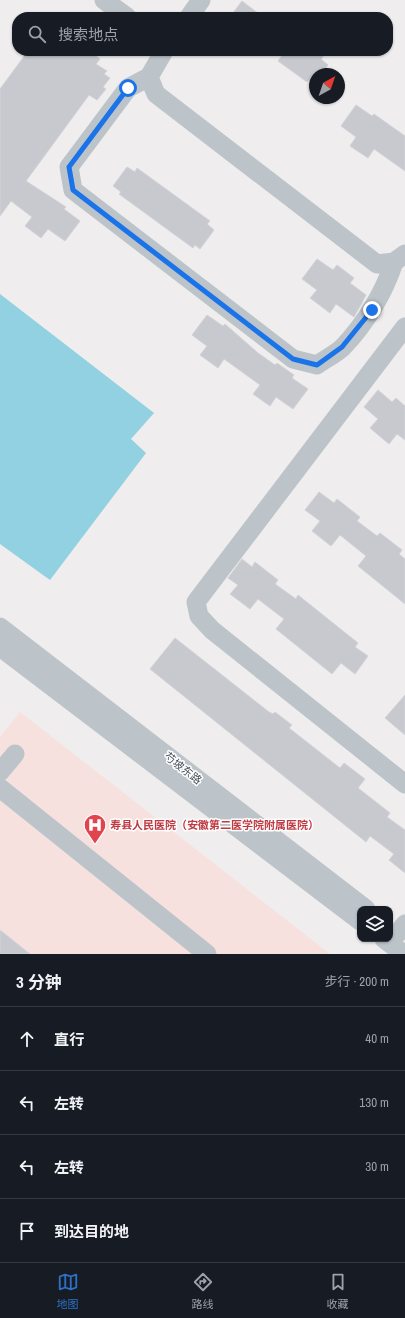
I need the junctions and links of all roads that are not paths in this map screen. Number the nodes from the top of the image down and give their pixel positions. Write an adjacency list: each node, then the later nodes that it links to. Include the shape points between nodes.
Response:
1 (104, 0): 3 (street)
2 (201, 0): 4 (street)
3 (120, 12)
4 (193, 12)
5 (161, 56): 6 (street)
6 (149, 77): 7 (street, via 156,94 377,264); 7 (street, via 128,88 69,167 73,190 293,359 317,365 342,347 372,310)
7 (400, 258)
8 (405, 327): 13 (street, via 196,602 199,616 212,630)
9 (0, 627): 15 (street, 芍坡东路)
10 (0, 647): 16 (street, 芍坡东路)
11 (15, 754): 12 (street)
12 (0, 772)
13 (405, 784)
14 (0, 788): 18 (street)
15 (362, 906)
16 (357, 919)
17 (396, 933): 19 (street)
18 (207, 954)
19 (404, 954)

